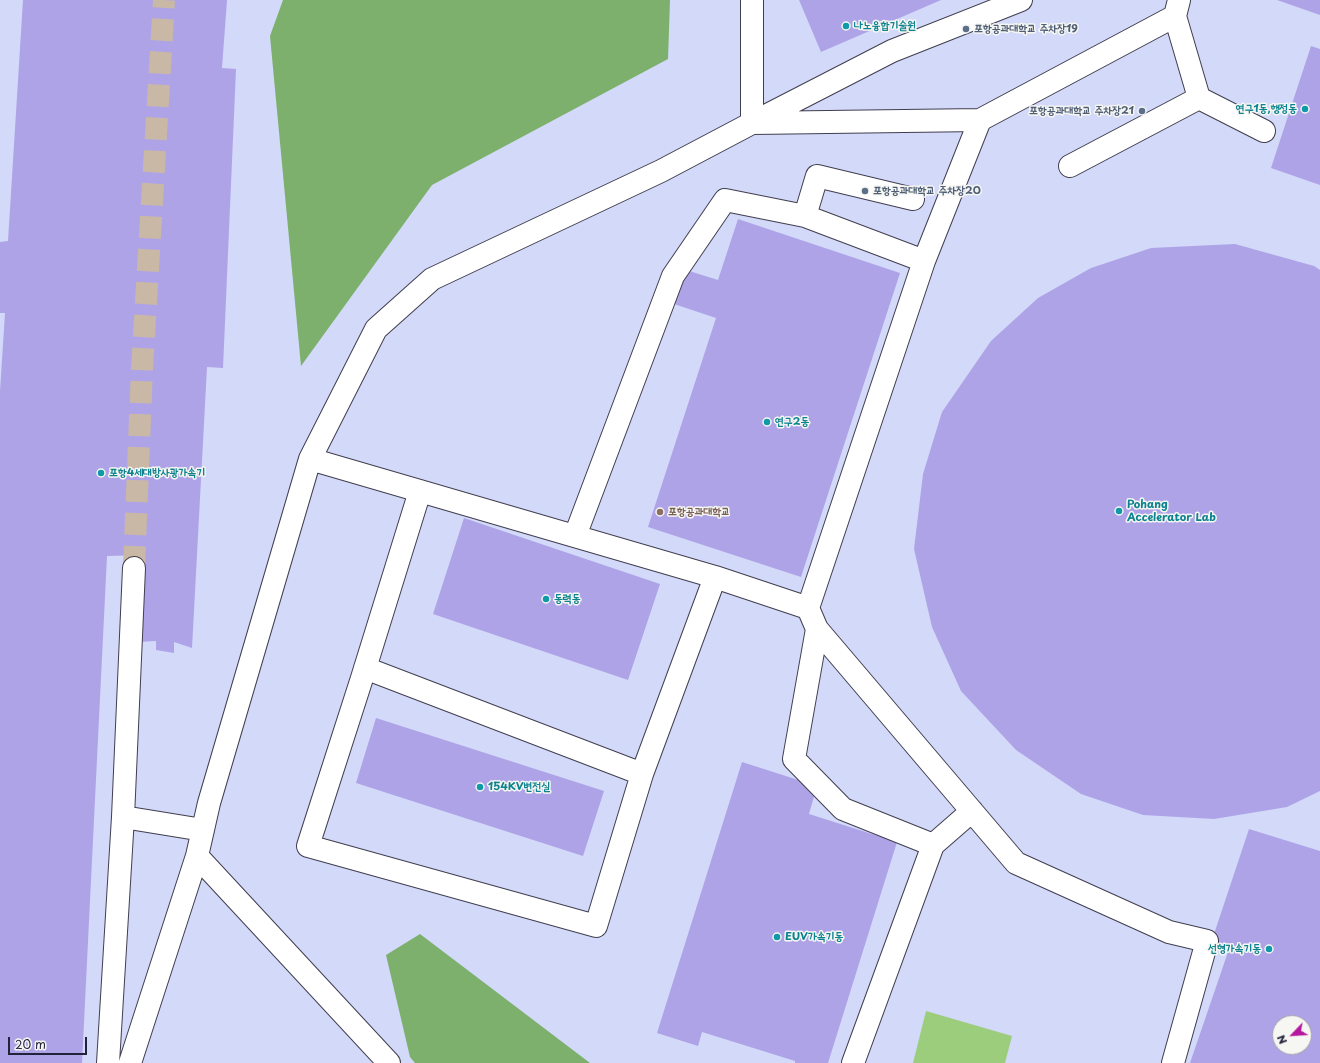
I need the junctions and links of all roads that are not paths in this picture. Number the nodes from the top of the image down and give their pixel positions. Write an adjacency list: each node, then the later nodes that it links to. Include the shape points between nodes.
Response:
1 (752, 0): 6 (lane)
2 (1021, 0): 6 (lane, via 892,51)
3 (1177, 8): 4 (lane); 5 (lane)
4 (1199, 98): 7 (lane); 8 (lane)
5 (980, 120): 6 (lane); 11 (lane)
6 (752, 123): 12 (lane, via 661,171 432,279 376,329)
7 (1264, 131)
8 (1070, 166)
9 (913, 199): 10 (lane, via 817,176)
10 (805, 216): 11 (lane); 14 (lane, via 725,200 673,276)
11 (924, 261): 17 (lane)
12 (310, 459): 13 (lane); 23 (lane)
13 (420, 491): 14 (lane); 19 (lane)
14 (575, 536): 16 (lane)
15 (134, 568): 22 (lane)
16 (715, 577): 17 (lane); 20 (lane)
17 (808, 608): 18 (lane)
18 (817, 629): 21 (lane); 24 (lane, via 794,759 843,809)
19 (365, 668): 20 (lane); 20 (lane, via 308,846 596,926)
20 (642, 774)
21 (972, 811): 24 (lane); 30 (lane, via 1016,863 1170,932 1207,941)
22 (123, 817): 23 (lane); 26 (lane)
23 (203, 830): 25 (lane)
24 (933, 845): 29 (lane)
25 (197, 856): 27 (lane); 28 (lane)
26 (108, 1063)
27 (130, 1063)
28 (389, 1063)
29 (853, 1063)
30 (1173, 1063)

